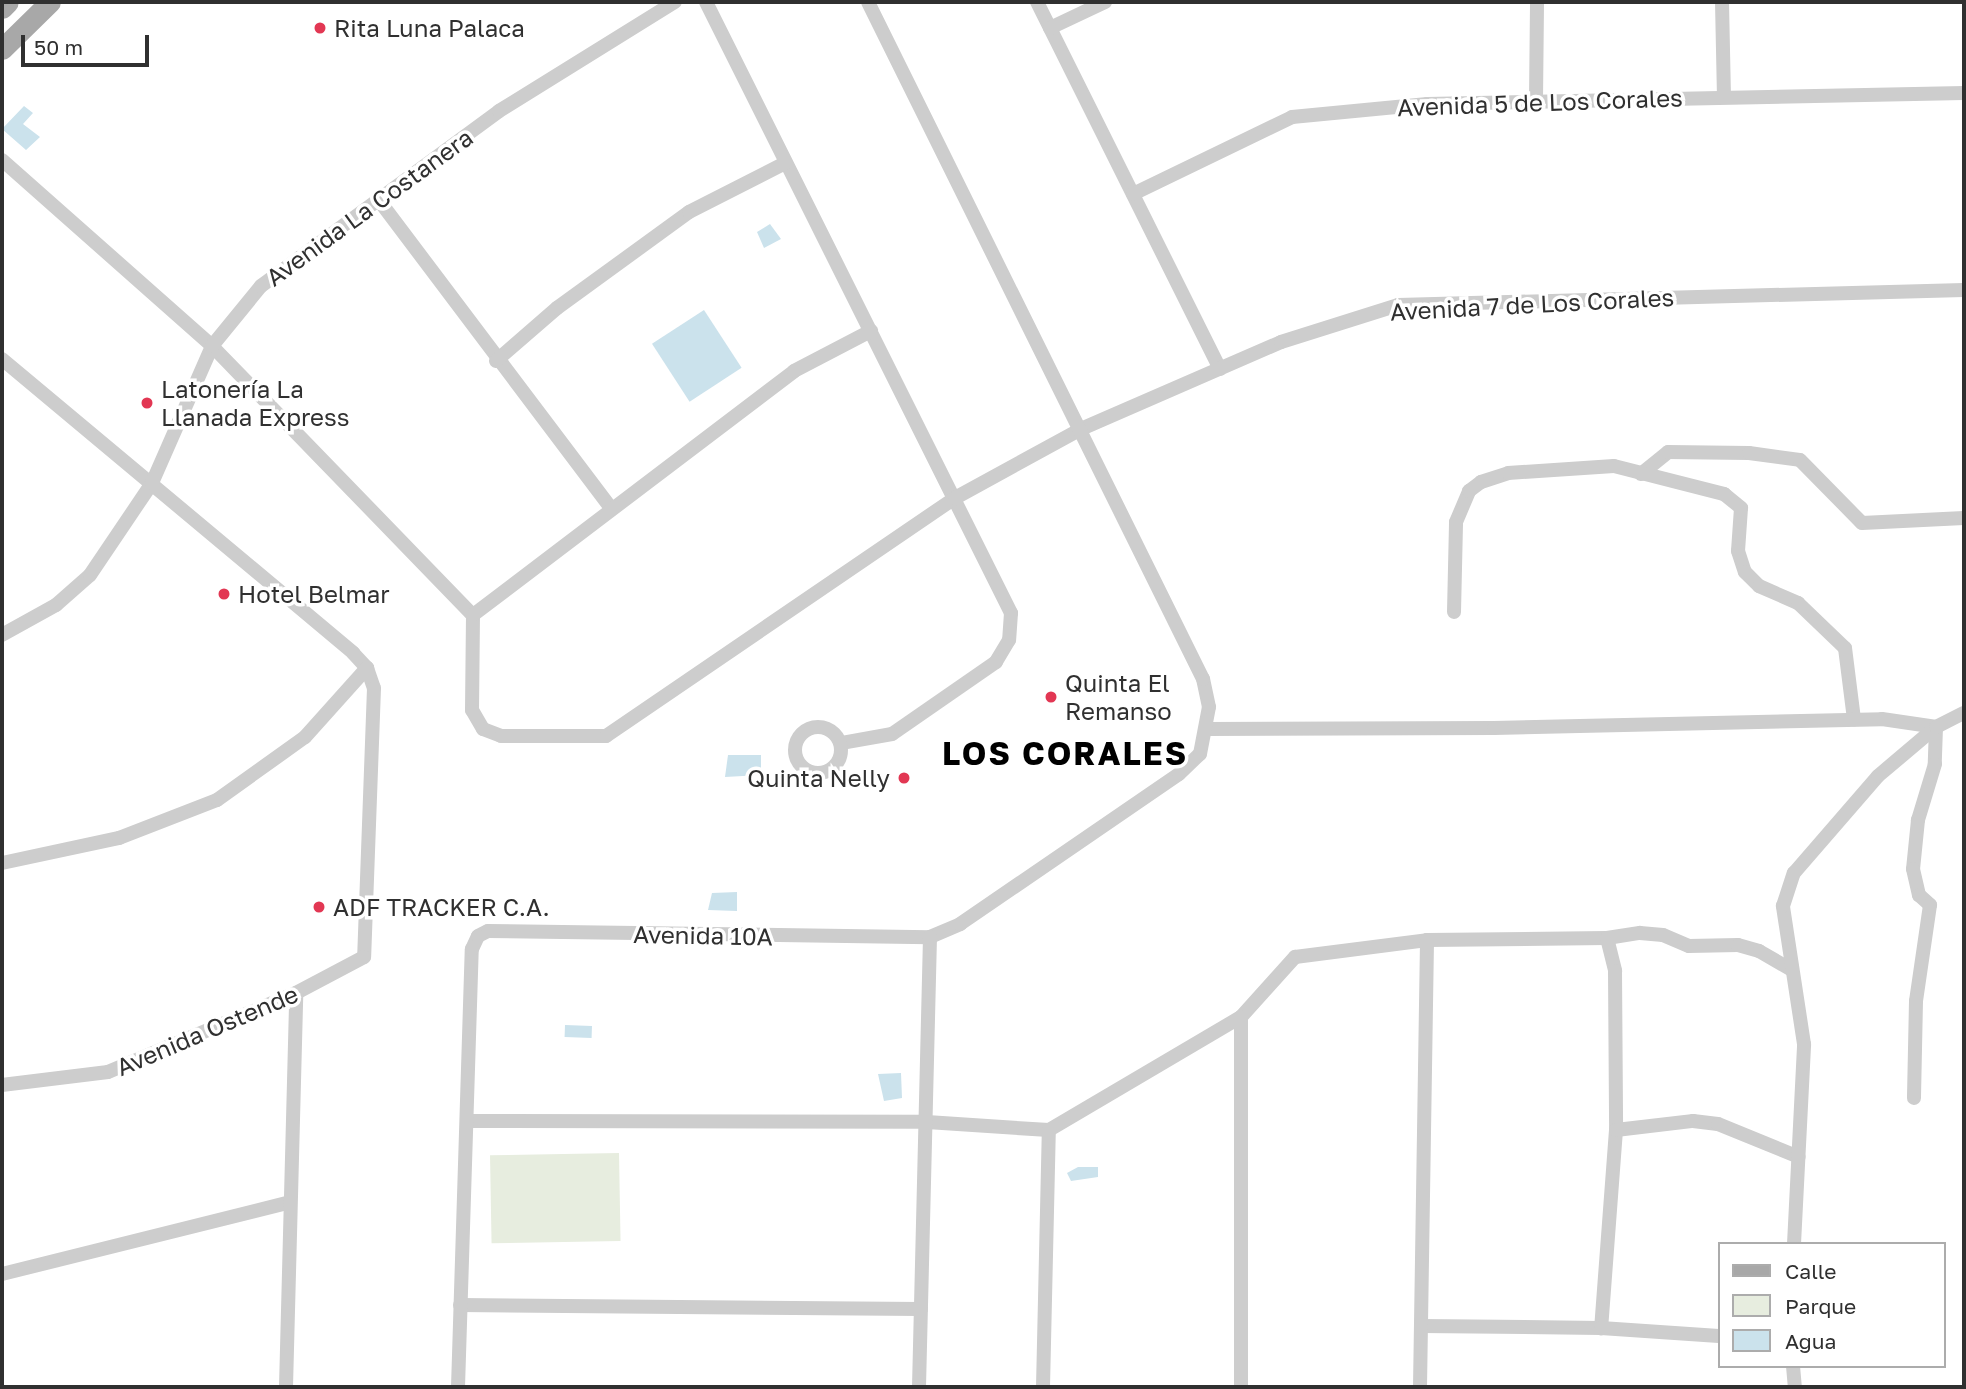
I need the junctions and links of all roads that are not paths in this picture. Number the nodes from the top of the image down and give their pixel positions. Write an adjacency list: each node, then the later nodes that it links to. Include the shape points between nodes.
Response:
1 (8, 2): 10 (main road)
2 (50, 2): 12 (main road)
3 (675, 2): 19 (street, Avenida La Costanera, via 499,111)
4 (706, 2): 17 (street)
5 (868, 2): 26 (street)
6 (1037, 2): 11 (street)
7 (1105, 2): 11 (street)
8 (1537, 2): 15 (street)
9 (1721, 2): 14 (street)
10 (2, 8)
11 (1050, 28): 18 (street)
12 (2, 49)
13 (1964, 93): 14 (street, Avenida 5 de Los Corales)
14 (1724, 95): 15 (street, Avenida 5 de Los Corales)
15 (1536, 100): 18 (street, Avenida 5 de Los Corales, via 1427,104 1292,117)
16 (2, 160): 22 (street)
17 (785, 163): 21 (street); 24 (street, via 689,212 558,308)
18 (1133, 194): 25 (street)
19 (378, 199): 22 (street, Avenida La Costanera, via 261,286); 24 (street)
20 (1964, 290): 25 (street, Avenida 7 de Los Corales, via 1398,305 1281,342)
21 (871, 331): 29 (street); 30 (street, via 794,371)
22 (212, 346): 28 (street, Avenida La Costanera); 33 (street)
23 (2, 359): 28 (street)
24 (496, 361): 30 (street)
25 (1220, 369): 26 (street, Avenida 7 de Los Corales)
26 (1081, 429): 29 (street, Avenida 7 de Los Corales); 39 (street, via 1203,679)
27 (1640, 474): 31 (street, via 1668,452 1749,453 1800,460 1862,523); 32 (street, via 1614,467 1508,473 1481,482 1469,491 1456,522); 37 (street, via 1724,494 1741,508 1738,551 1745,572 1759,586 1798,603 1845,648)
28 (152, 483): 34 (street, Avenida La Costanera, via 90,575 56,605); 35 (street)
29 (955, 498): 33 (street, Avenida 7 de Los Corales, via 606,736 501,736 483,729 472,710); 40 (street, via 1011,613 1009,640 996,662 892,734)
30 (611, 508): 33 (street)
31 (1964, 518)
32 (1454, 612)
33 (473, 615)
34 (2, 635)
35 (367, 668): 41 (street, via 305,737 218,800 119,838); 46 (street, Avenida Ostende, via 374,688 364,957)
36 (1964, 713): 38 (street)
37 (1854, 719): 38 (street); 39 (street)
38 (1936, 727): 45 (street, via 1878,776 1794,873 1783,906); 49 (street, via 1936,764 1918,820 1913,870 1919,895 1930,905 1916,1001)
39 (1207, 729): 42 (street, via 1200,754 1179,774 960,924)
40 (841, 743)
41 (2, 863)
42 (930, 937): 50 (street, Avenida 10A, via 488,931 478,936 472,949); 51 (street)
43 (1607, 937): 44 (street); 45 (street, via 1640,933 1663,935 1689,946 1738,945); 53 (street, via 1615,971)
44 (1427, 940): 47 (street, via 1295,957); 60 (street)
45 (1792, 970): 54 (street, via 1804,1044)
46 (296, 993): 48 (street, Avenida Ostende, via 108,1072); 55 (street)
47 (1241, 1017): 52 (street); 68 (street)
48 (2, 1085)
49 (1914, 1098)
50 (469, 1121): 51 (street); 58 (street)
51 (927, 1122): 52 (street); 59 (street)
52 (1049, 1130): 67 (street)
53 (1616, 1130): 54 (street, via 1705,1123); 61 (street)
54 (1799, 1157): 56 (street)
55 (287, 1203): 57 (street); 64 (street)
56 (1794, 1242)
57 (2, 1274)
58 (460, 1305): 59 (street); 65 (street)
59 (921, 1309): 66 (street)
60 (1421, 1326): 61 (street); 69 (street)
61 (1601, 1328): 62 (street)
62 (1717, 1336)
63 (1793, 1368): 70 (street)
64 (286, 1387)
65 (458, 1387)
66 (919, 1387)
67 (1043, 1387)
68 (1241, 1387)
69 (1420, 1387)
70 (1795, 1387)

